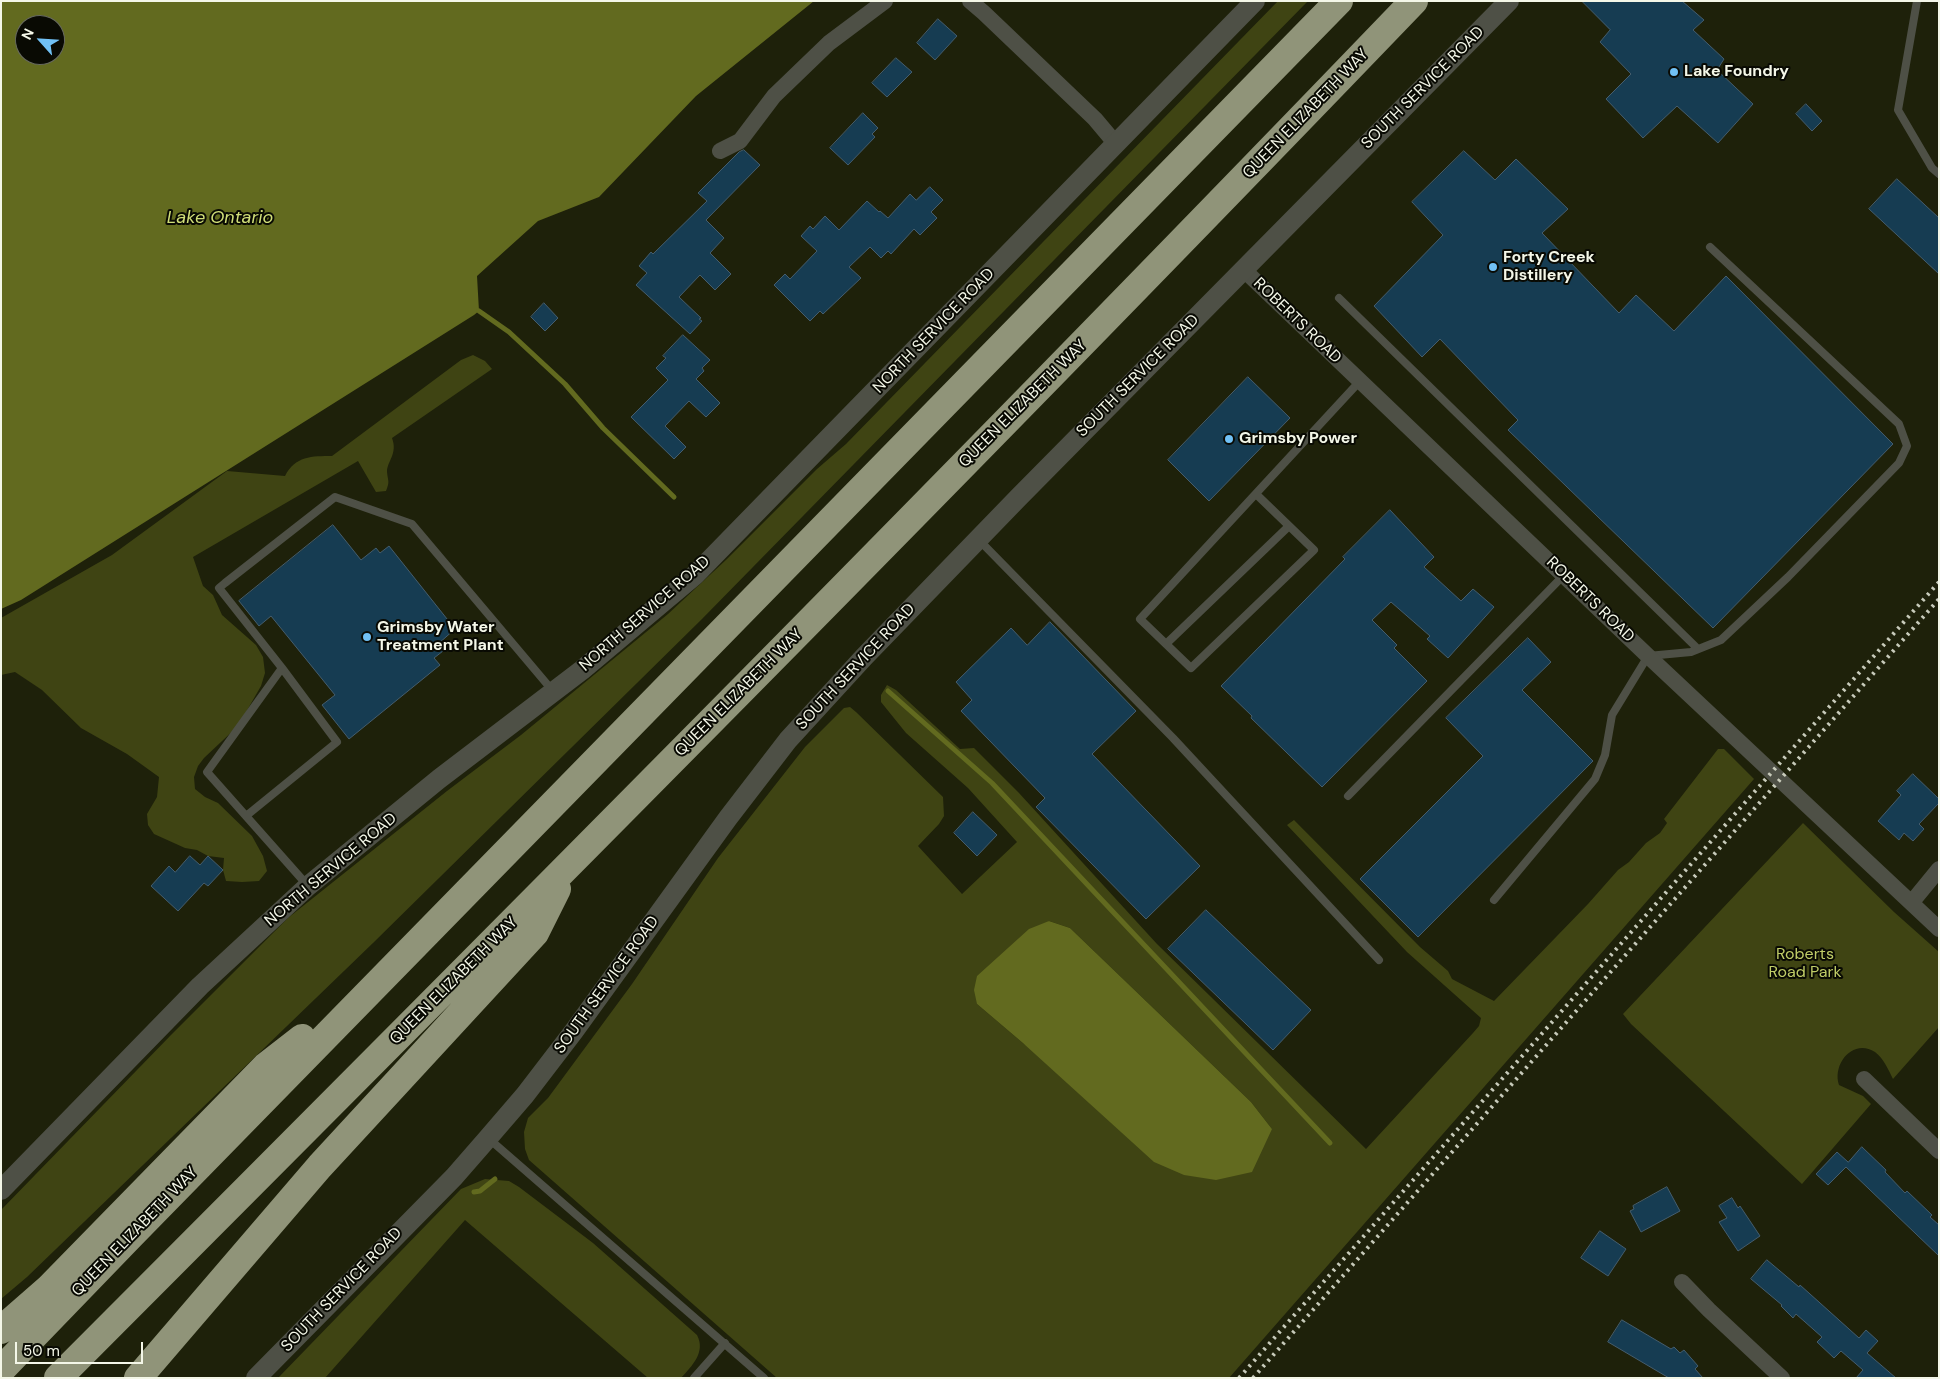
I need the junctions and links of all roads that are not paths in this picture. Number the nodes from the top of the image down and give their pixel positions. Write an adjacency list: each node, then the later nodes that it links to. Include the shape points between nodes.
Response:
1 (885, 1): 9 (street, via 829,43 774,96 740,141)
2 (970, 1): 8 (street, via 1095,119)
3 (1255, 1): 8 (street, NORTH SERVICE ROAD)
4 (1339, 1): 35 (highway, QUEEN ELIZABETH WAY)
5 (1414, 1): 28 (highway, QUEEN ELIZABETH WAY, via 1154,271)
6 (1509, 1): 14 (street, SOUTH SERVICE ROAD)
7 (1917, 1): 11 (lane, via 1898,110)
8 (1116, 144): 25 (street, NORTH SERVICE ROAD, via 695,575)
9 (720, 152)
10 (1939, 161): 11 (lane)
11 (1932, 168): 12 (lane)
12 (1939, 174)
13 (1710, 247): 22 (lane, via 1899,424 1906,446 1899,463 1788,578 1721,640)
14 (1244, 270): 16 (street, ROBERTS ROAD); 19 (street, SOUTH SERVICE ROAD)
15 (1339, 298): 22 (lane)
16 (1360, 381): 17 (lane); 20 (street, ROBERTS ROAD)
17 (1256, 494): 18 (lane); 21 (lane, via 1140,619)
18 (1289, 526): 21 (lane); 21 (lane, via 1314,550 1191,668)
19 (978, 538): 34 (lane, via 1173,738); 37 (street, SOUTH SERVICE ROAD, via 788,740 574,1031)
20 (1564, 575): 23 (street, ROBERTS ROAD); 26 (lane)
21 (1166, 644)
22 (1698, 649): 23 (lane)
23 (1648, 656): 31 (lane, via 1612,715 1605,755 1595,779); 32 (street, ROBERTS ROAD)
24 (282, 668): 25 (lane, via 219,588 334,497 412,524); 27 (lane, via 207,772); 27 (lane, via 337,742)
25 (554, 692): 30 (street, NORTH SERVICE ROAD, via 439,779)
26 (1348, 796)
27 (246, 816): 30 (lane)
28 (570, 865): 44 (highway, QUEEN ELIZABETH WAY); 45 (highway, via 535,933 320,1166)
29 (1939, 869): 32 (street)
30 (308, 886): 39 (street, NORTH SERVICE ROAD, via 200,986)
31 (1494, 900)
32 (1912, 902): 33 (street, ROBERTS ROAD)
33 (1939, 929)
34 (1379, 960)
35 (373, 984): 41 (highway, via 266,1066 49,1288); 43 (highway, QUEEN ELIZABETH WAY)
36 (1864, 1079): 38 (street)
37 (488, 1138): 42 (lane); 46 (street, SOUTH SERVICE ROAD, via 454,1177)
38 (1939, 1151)
39 (1, 1190)
40 (1682, 1282): 49 (street)
41 (1, 1330)
42 (724, 1343): 47 (lane); 48 (lane)
43 (1, 1370)
44 (58, 1378)
45 (138, 1378)
46 (256, 1378)
47 (694, 1378)
48 (764, 1378)
49 (1782, 1378)

